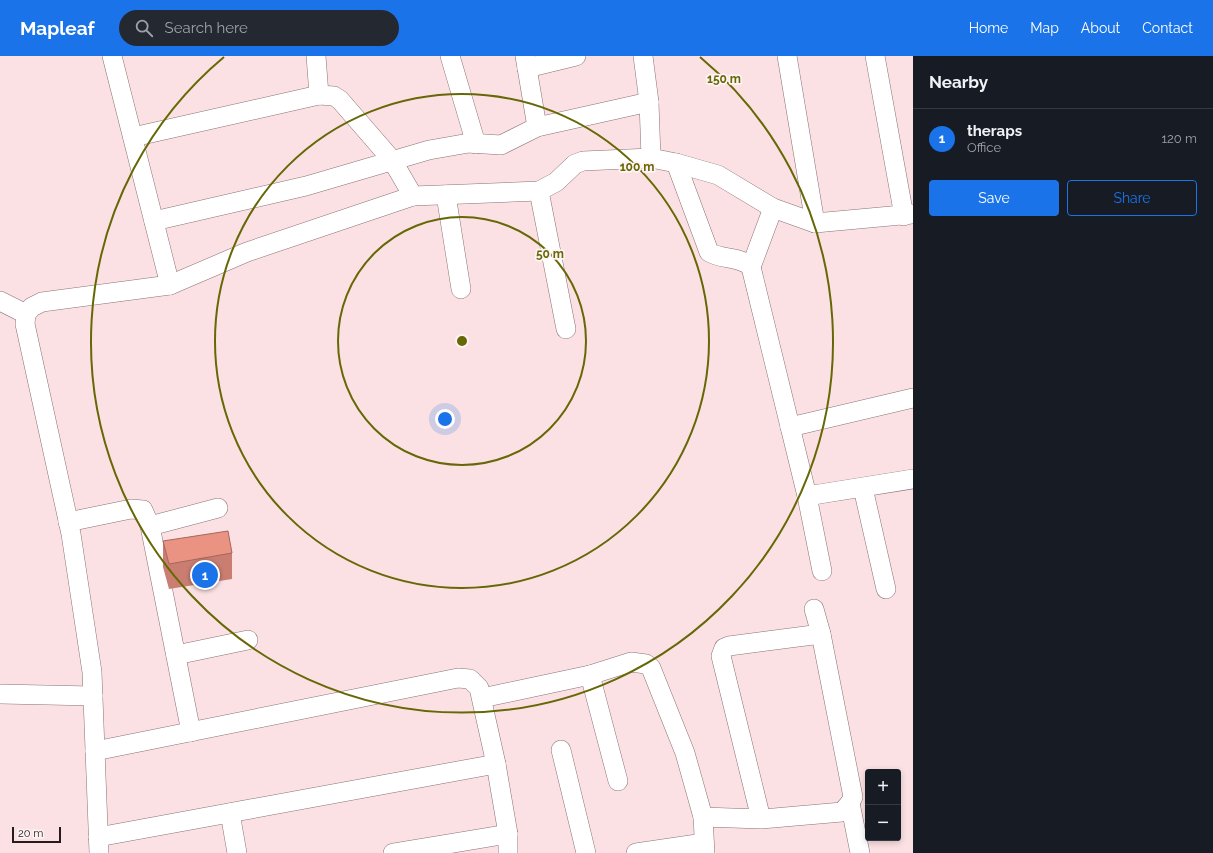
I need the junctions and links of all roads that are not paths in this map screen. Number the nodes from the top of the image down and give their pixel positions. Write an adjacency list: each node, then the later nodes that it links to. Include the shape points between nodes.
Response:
1 (112, 56): 12 (street)
2 (316, 56): 9 (street)
3 (450, 56): 13 (street)
4 (576, 56): 8 (street)
5 (643, 56): 10 (street)
6 (787, 56): 23 (street)
7 (875, 56): 21 (street)
8 (526, 62): 11 (street)
9 (319, 95): 12 (street); 15 (street, via 334,96 340,100)
10 (649, 102): 11 (street); 14 (street)
11 (537, 127): 13 (street, via 501,145)
12 (133, 137): 22 (street)
13 (476, 144): 15 (street, via 457,144)
14 (652, 158): 16 (street); 17 (street, via 583,161 575,164 556,182)
15 (392, 160): 19 (street); 22 (street, via 306,186)
16 (676, 163): 20 (street, via 718,175); 24 (street, via 709,252 715,256 743,262)
17 (539, 191): 18 (street); 29 (street)
18 (446, 195): 19 (street); 26 (street)
19 (413, 196): 25 (street, via 247,252)
20 (773, 208): 23 (street); 24 (street)
21 (909, 215): 23 (street)
22 (154, 221): 25 (street)
23 (815, 223)
24 (751, 267): 31 (street)
25 (170, 285): 28 (street, via 51,299 32,307)
26 (461, 289)
27 (0, 301): 28 (street)
28 (26, 314): 36 (street, via 25,324)
29 (566, 329)
30 (913, 398): 31 (street)
31 (790, 427): 34 (street)
32 (913, 479): 33 (street)
33 (863, 488): 34 (street); 39 (street)
34 (807, 496): 38 (street)
35 (218, 508): 37 (street)
36 (68, 522): 37 (street, via 137,508 143,510); 46 (street, via 92,672)
37 (150, 526): 43 (street)
38 (822, 571)
39 (886, 590)
40 (814, 609): 41 (street)
41 (820, 634): 53 (street, via 851,785 853,797); 56 (street, via 728,646 722,651 721,656)
42 (248, 640): 43 (street)
43 (176, 655): 48 (street)
44 (590, 675): 47 (street); 52 (street); 55 (street, via 631,662 646,664 651,668 685,753)
45 (0, 694): 46 (street)
46 (93, 696): 50 (street)
47 (482, 698): 48 (street, via 475,683 470,679 458,678); 51 (street)
48 (191, 732): 50 (street)
49 (561, 750): 63 (street)
50 (95, 751): 58 (street)
51 (496, 764): 54 (street); 57 (street)
52 (618, 781)
53 (850, 803): 56 (street, via 842,812); 65 (street)
54 (230, 813): 58 (street); 60 (street)
55 (703, 817): 56 (street); 59 (street)
56 (761, 819)
57 (508, 834): 61 (street); 62 (street)
58 (99, 845)
59 (704, 848): 64 (street)
60 (237, 853)
61 (393, 853)
62 (508, 853)
63 (586, 853)
64 (636, 853)
65 (860, 853)

